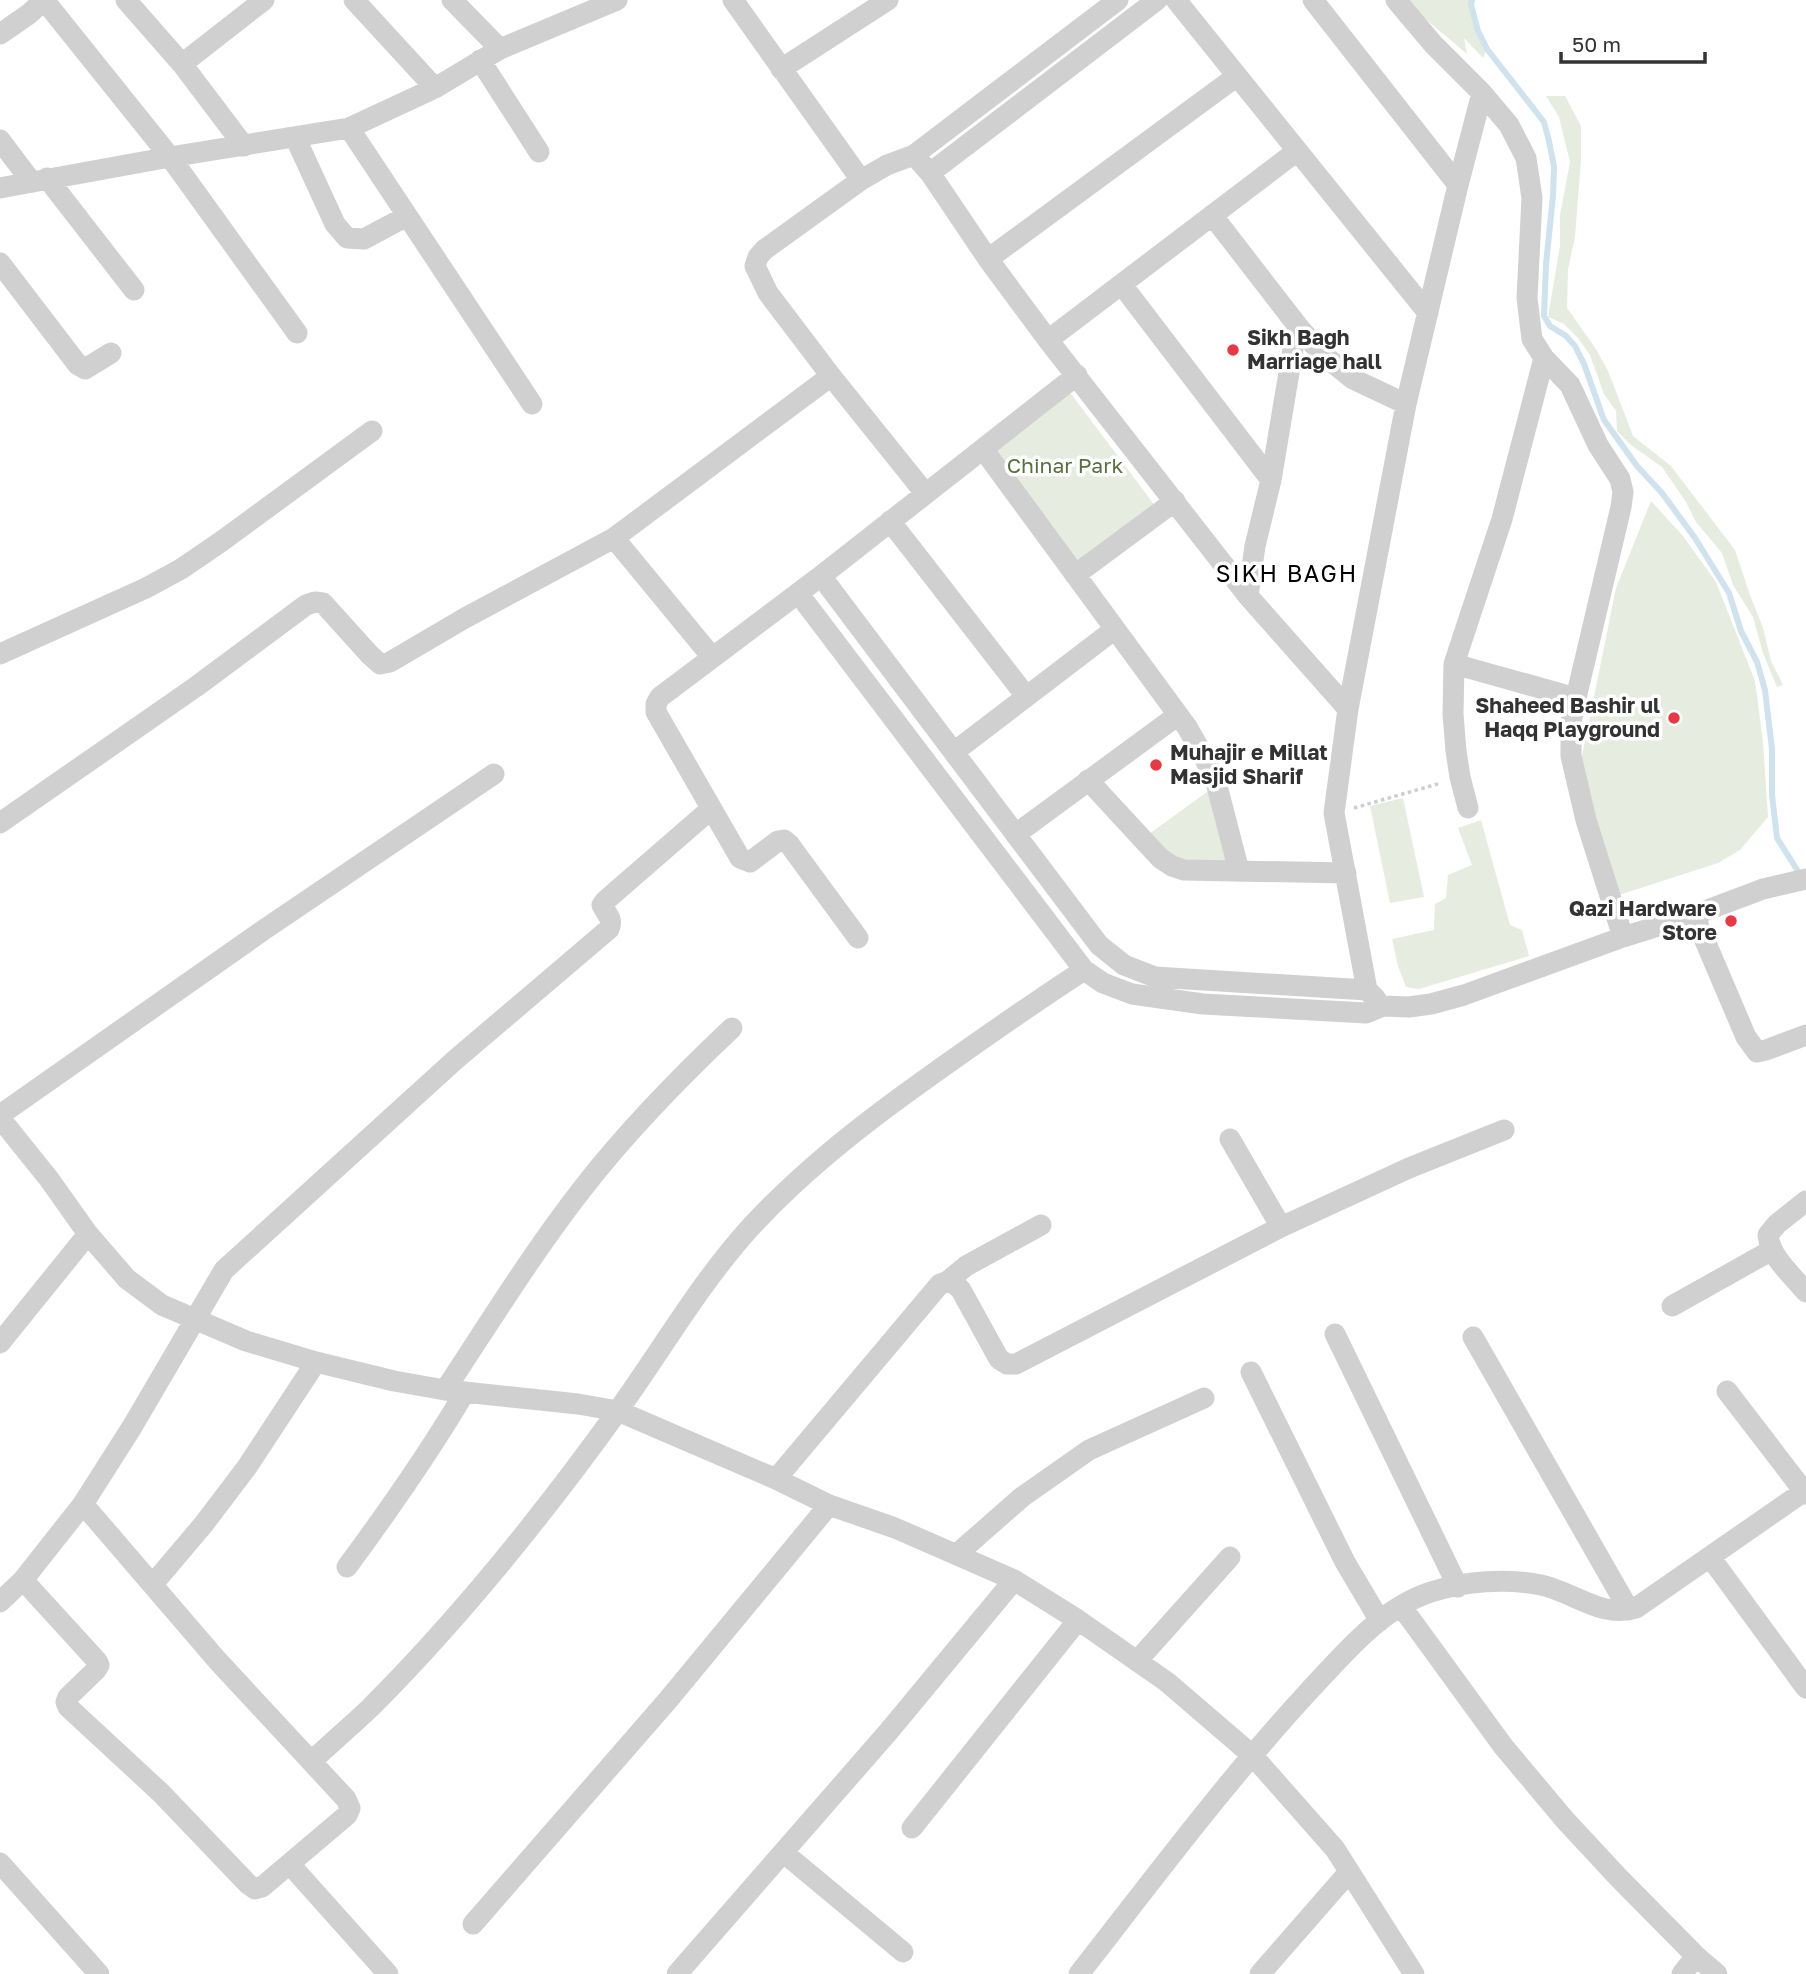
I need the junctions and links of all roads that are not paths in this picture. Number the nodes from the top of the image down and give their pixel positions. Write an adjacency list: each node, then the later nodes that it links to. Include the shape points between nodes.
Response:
1 (126, 0): 17 (street)
2 (264, 0): 17 (street)
3 (354, 0): 20 (street)
4 (452, 0): 15 (street)
5 (617, 0): 15 (street)
6 (733, 0): 18 (street)
7 (888, 0): 18 (street)
8 (1118, 0): 28 (street)
9 (1157, 0): 30 (street)
10 (1176, 0): 19 (street)
11 (1313, 0): 33 (street)
12 (1396, 0): 21 (street)
13 (34, 4): 14 (street); 29 (street)
14 (0, 34)
15 (500, 49): 16 (street)
16 (481, 60): 20 (street); 27 (street)
17 (182, 64): 25 (street)
18 (781, 69): 32 (street)
19 (1237, 76): 26 (street); 37 (street)
20 (435, 88): 22 (street)
21 (1482, 93): 33 (street); 46 (street, via 1509,125 1526,158 1532,198 1527,298 1532,339)
22 (349, 128): 23 (street); 36 (street)
23 (295, 137): 25 (street); 36 (street, via 335,224 347,238 364,239)
24 (0, 140): 31 (street)
25 (244, 146): 29 (street)
26 (1297, 151): 35 (street); 41 (street)
27 (539, 152)
28 (914, 155): 30 (street); 32 (street)
29 (170, 157): 31 (street); 43 (street)
30 (930, 173): 37 (street)
31 (39, 180): 34 (street); 40 (street)
32 (861, 180): 48 (street, via 764,250 755,265 768,293)
33 (1458, 185): 41 (street)
34 (0, 188)
35 (1212, 215): 39 (street); 42 (street)
36 (407, 216): 49 (street)
37 (988, 259): 44 (street)
38 (0, 263): 45 (street, via 78,365 85,369)
39 (1122, 285): 44 (street); 53 (street)
40 (134, 290)
41 (1428, 313): 50 (street)
42 (1297, 325): 50 (street, via 1353,379); 53 (street)
43 (298, 333)
44 (1048, 340): 47 (street)
45 (111, 353)
46 (1544, 358): 65 (street, via 1502,519); 67 (street, via 1570,385 1623,492)
47 (1077, 375): 52 (street); 55 (street)
48 (831, 376): 54 (street); 57 (street)
49 (532, 404)
50 (1406, 404): 68 (street)
51 (372, 431): 63 (street, via 180,569)
52 (983, 449): 54 (street); 58 (street)
53 (1271, 480): 61 (street)
54 (925, 494): 56 (street)
55 (1175, 500): 58 (street); 61 (street)
56 (890, 521): 59 (street); 66 (street)
57 (614, 538): 64 (street); 75 (street, via 390,662 380,664 323,603 306,605)
58 (1075, 575): 62 (street)
59 (821, 576): 60 (street); 70 (street)
60 (798, 593): 64 (street); 83 (street)
61 (1248, 596): 68 (street)
62 (1115, 629): 66 (street); 69 (street)
63 (0, 654)
64 (712, 657): 74 (street, via 656,705)
65 (1454, 664): 67 (street); 73 (street, via 1455,751)
66 (1026, 696): 70 (street)
67 (1576, 698): 81 (street, via 1570,756)
68 (1348, 709): 78 (street, via 1334,813)
69 (1178, 715): 72 (street); 77 (street, via 1217,786)
70 (954, 752): 76 (street)
71 (494, 774): 88 (street)
72 (1088, 780): 76 (street); 77 (street, via 1172,866)
73 (1468, 808)
74 (711, 809): 82 (street, via 744,861 750,862 778,841 789,844); 99 (street, via 605,901 602,905 611,919 609,929 456,1059 224,1270)
75 (0, 823)
76 (1016, 834): 84 (street, via 1099,945 1124,965 1155,977)
77 (1239, 871): 78 (street)
78 (1346, 873): 84 (street)
79 (1800, 880): 80 (street)
80 (1694, 915): 81 (street); 87 (street, via 1746,1037 1757,1052)
81 (1623, 937): 85 (street, via 1464,995 1409,1007)
82 (858, 938)
83 (1084, 970): 85 (street, via 1132,994 1203,1004 1366,1013); 108 (street, via 877,1114 808,1170 708,1279)
84 (1367, 990): 85 (street)
85 (1383, 1006)
86 (732, 1028): 105 (street, via 664,1094 581,1190 516,1283)
87 (1806, 1035)
88 (0, 1116): 94 (street)
89 (1504, 1130): 93 (street)
90 (1230, 1139): 93 (street)
91 (1806, 1201): 95 (street, via 1768,1235)
92 (1041, 1224): 96 (street, via 966,1265)
93 (1280, 1227): 96 (street, via 1016,1364 999,1359 961,1290)
94 (88, 1234): 99 (street, via 127,1279 162,1305); 102 (street)
95 (1772, 1250): 97 (street); 98 (street)
96 (948, 1281): 109 (street, via 940,1284)
97 (1806, 1292)
98 (1672, 1306)
99 (196, 1320): 103 (street); 111 (street)
100 (1335, 1334): 120 (street)
101 (1473, 1337): 123 (street)
102 (0, 1343)
103 (317, 1362): 105 (street); 119 (street, via 247,1467)
104 (1251, 1372): 125 (street, via 1339,1552)
105 (455, 1391): 108 (street); 116 (street, via 440,1434)
106 (1727, 1391): 110 (street)
107 (1204, 1398): 113 (street, via 1089,1450 1022,1497)
108 (618, 1411): 109 (street); 129 (street, via 479,1590 368,1710)
109 (776, 1479): 112 (street)
110 (1805, 1492): 115 (street)
111 (83, 1504): 117 (street); 119 (street)
112 (829, 1505): 113 (street); 135 (street, via 668,1700)
113 (957, 1554): 118 (street)
114 (1230, 1557): 126 (street)
115 (1710, 1557): 123 (street); 127 (street)
116 (347, 1567)
117 (23, 1580): 121 (street); 132 (street, via 99,1665 68,1697 68,1707 255,1889)
118 (1014, 1580): 124 (street); 131 (street)
119 (153, 1584): 129 (street)
120 (1458, 1587): 122 (street, via 1430,1592); 123 (street, via 1513,1581 1544,1586 1608,1611)
121 (0, 1602)
122 (1401, 1606): 125 (street); 137 (street, via 1503,1746 1565,1820)
123 (1629, 1610)
124 (1078, 1620): 126 (street); 130 (street)
125 (1380, 1621): 128 (street)
126 (1137, 1661): 128 (street)
127 (1806, 1688)
128 (1252, 1755): 134 (street, via 1335,1849); 141 (street)
129 (312, 1761): 132 (street, via 350,1808)
130 (912, 1828)
131 (784, 1853): 136 (street); 140 (street)
132 (293, 1862): 139 (street, via 295,1870)
133 (0, 1863): 138 (street)
134 (1349, 1872): 142 (street); 143 (street)
135 (473, 1924)
136 (903, 1952)
137 (1696, 1956): 144 (street); 145 (street)
138 (99, 1974)
139 (388, 1974)
140 (677, 1974)
141 (1079, 1974)
142 (1260, 1974)
143 (1414, 1974)
144 (1682, 1974)
145 (1717, 1974)

